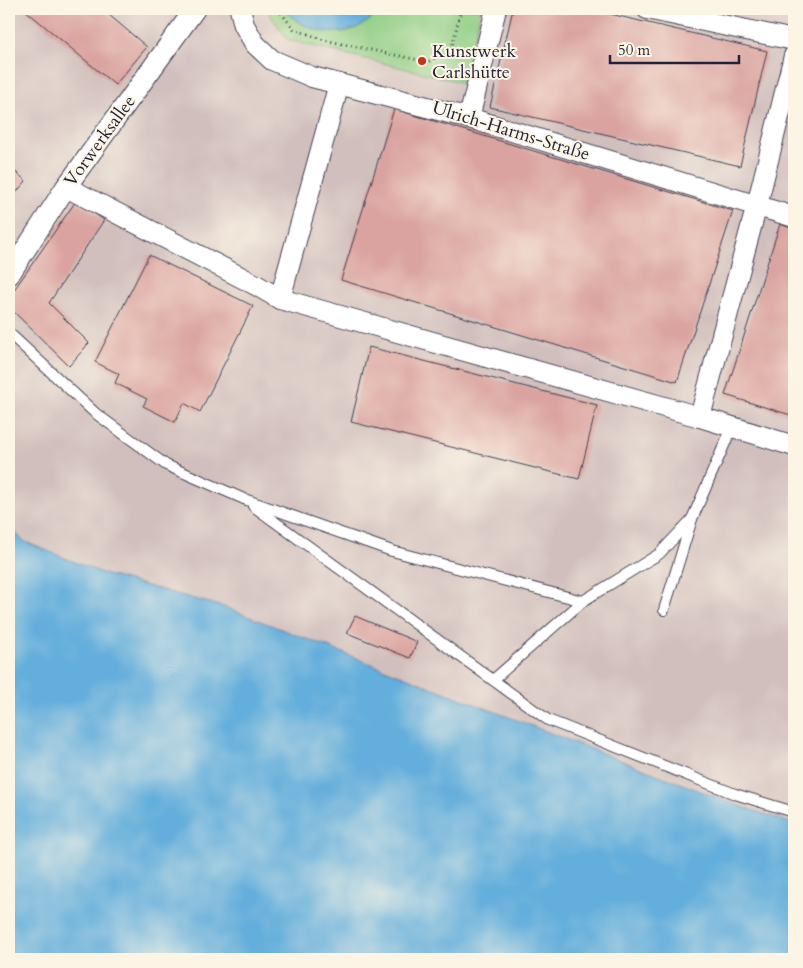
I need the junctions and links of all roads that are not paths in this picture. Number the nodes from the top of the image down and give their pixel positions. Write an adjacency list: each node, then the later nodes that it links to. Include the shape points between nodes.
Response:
1 (195, 9): 9 (street, Vorwerksallee)
2 (496, 9): 8 (street)
3 (647, 9): 5 (street)
4 (242, 17): 7 (street, Ulrich-Harms-Straße, via 254,44 272,60 312,77)
5 (794, 40)
6 (794, 56): 10 (street)
7 (339, 84): 8 (street, Ulrich-Harms-Straße); 13 (street)
8 (469, 118): 10 (street, Ulrich-Harms-Straße)
9 (66, 187): 12 (street, Vorwerksallee); 13 (street)
10 (757, 205): 11 (street, Ulrich-Harms-Straße); 15 (street)
11 (794, 217)
12 (9, 275)
13 (280, 299): 15 (street)
14 (9, 333): 18 (lane, via 95,414 166,465)
15 (700, 417): 16 (street)
16 (732, 427): 17 (street); 19 (lane)
17 (794, 446)
18 (244, 499): 20 (lane, via 392,551); 22 (lane)
19 (692, 519): 20 (lane, via 659,554); 21 (lane)
20 (583, 601): 22 (lane)
21 (664, 610)
22 (493, 680): 23 (lane, via 548,720 735,794)
23 (794, 812)

